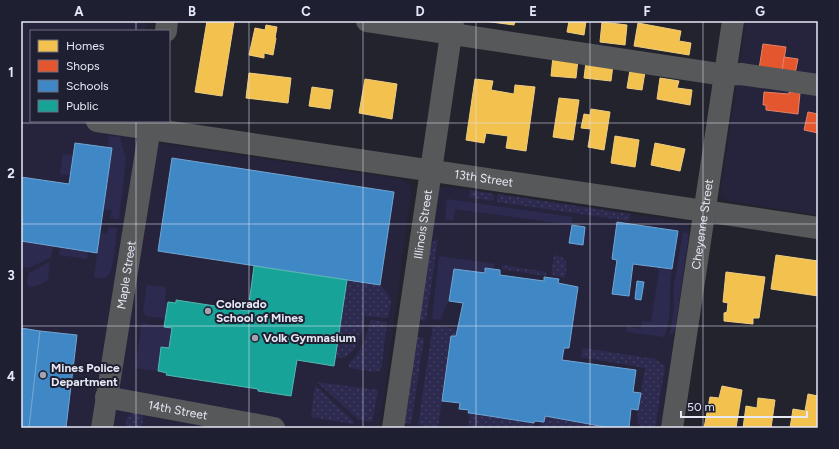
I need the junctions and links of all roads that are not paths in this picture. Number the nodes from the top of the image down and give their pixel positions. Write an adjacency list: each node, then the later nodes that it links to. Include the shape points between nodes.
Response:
1 (367, 21): 3 (street)
2 (733, 21): 4 (street, Cheyenne Street)
3 (452, 27): 4 (street); 8 (street, Illinois Street)
4 (725, 76): 5 (street, via 741,74); 9 (street, Cheyenne Street)
5 (818, 85)
6 (110, 122): 7 (street, 13th Street)
7 (150, 125): 8 (street, 13th Street); 11 (street, Maple Street)
8 (430, 171): 9 (street, 13th Street); 14 (street, Illinois Street)
9 (704, 211): 10 (street, 13th Street); 15 (street, Cheyenne Street)
10 (818, 228)
11 (106, 397): 12 (street, Maple Street); 13 (street, 14th Street)
12 (102, 428)
13 (274, 428)
14 (393, 428)
15 (672, 428)

